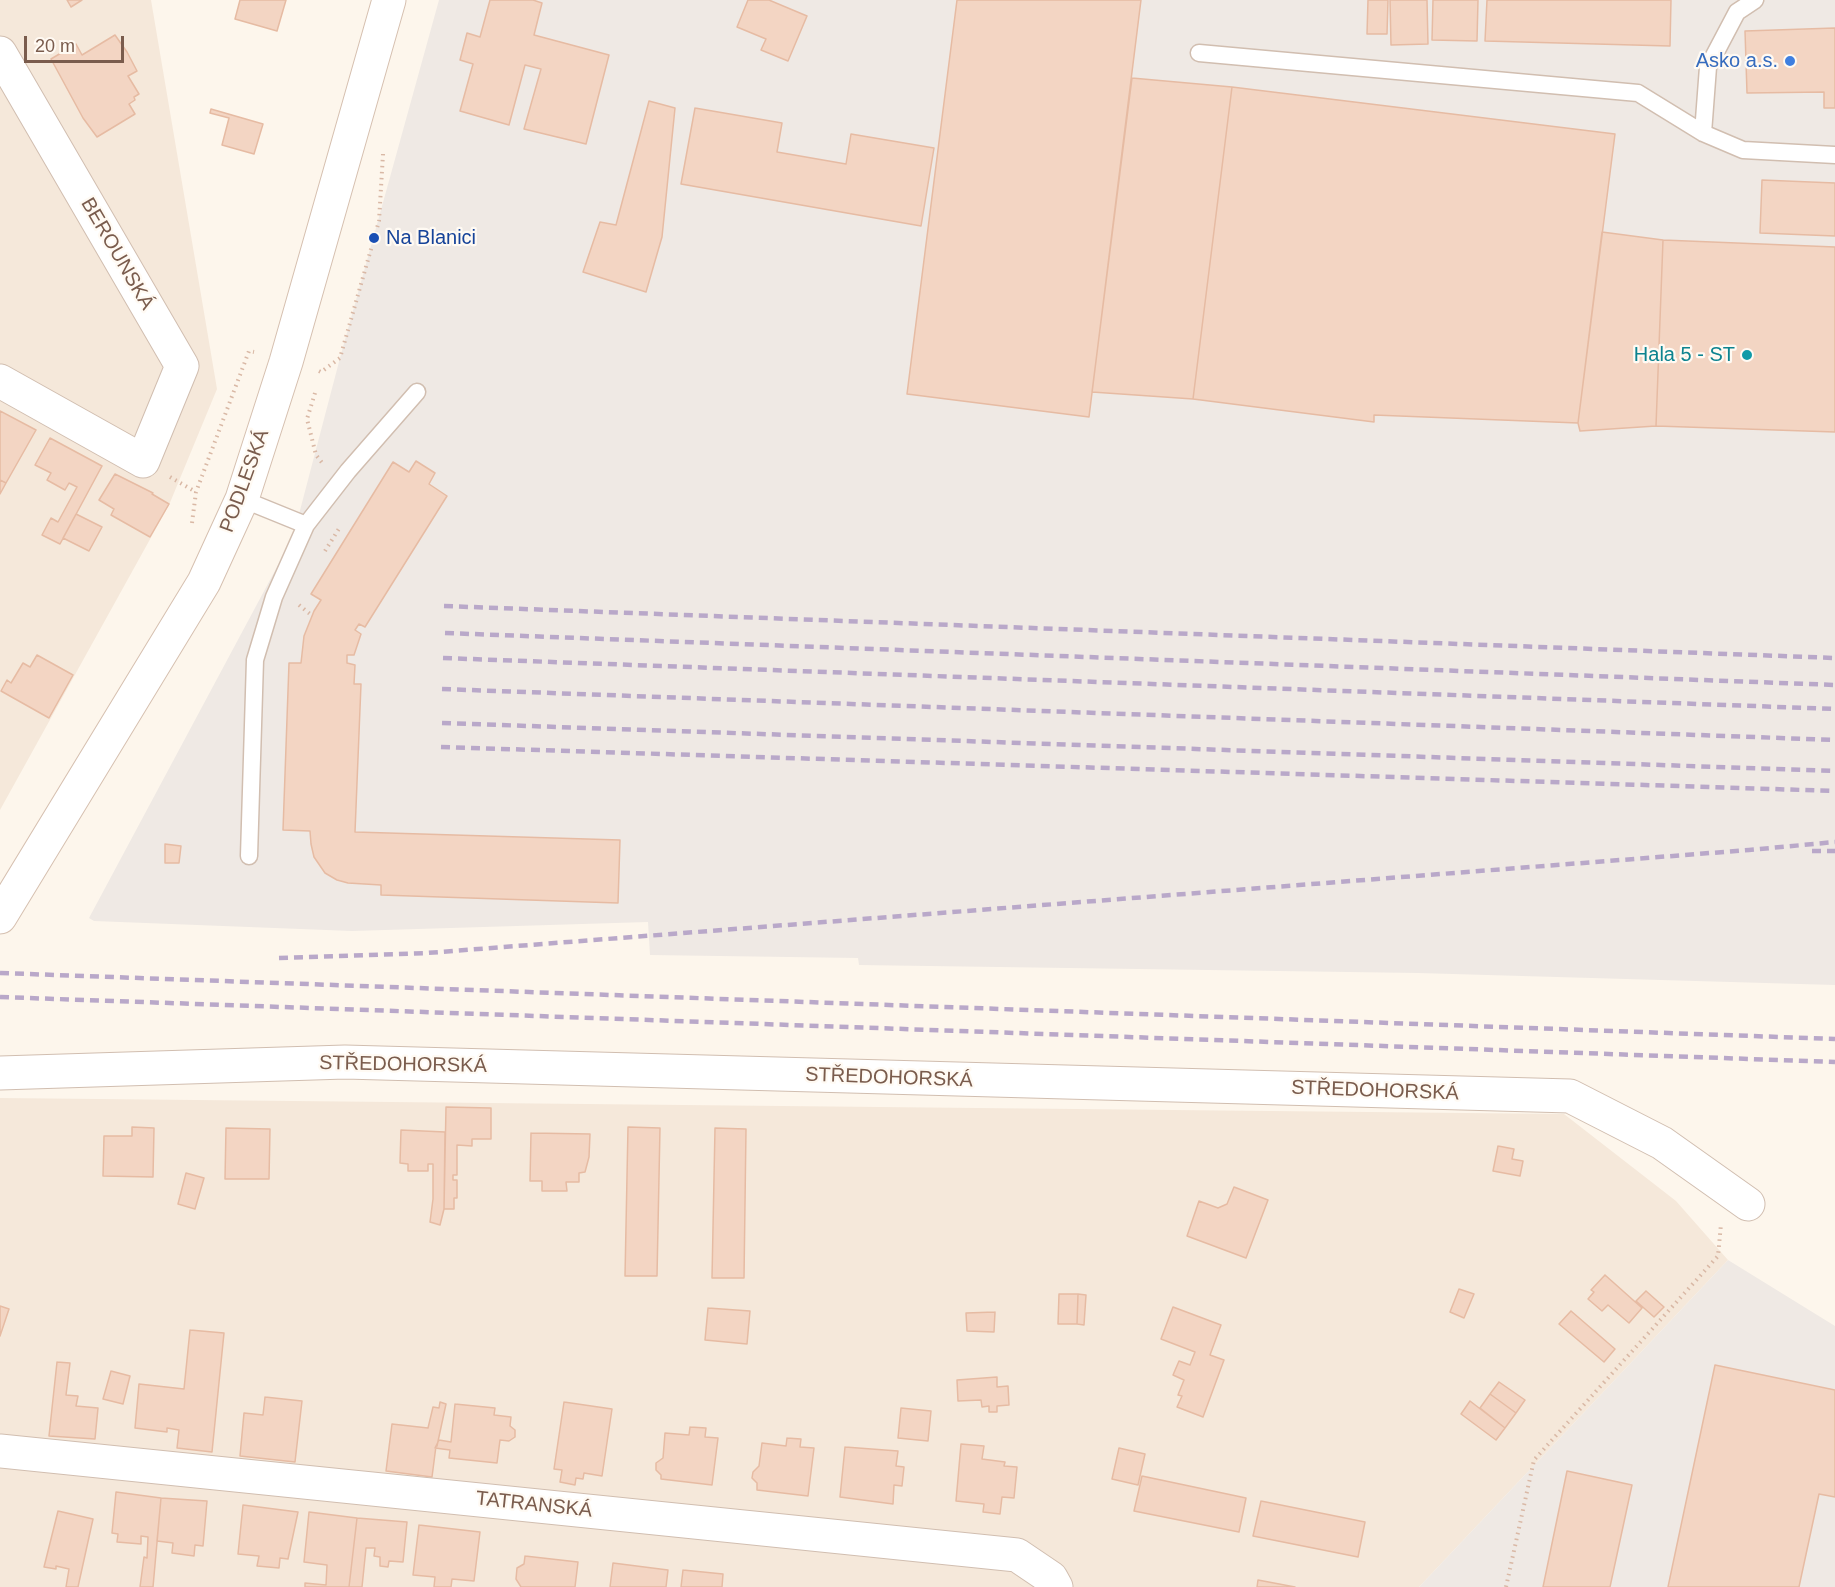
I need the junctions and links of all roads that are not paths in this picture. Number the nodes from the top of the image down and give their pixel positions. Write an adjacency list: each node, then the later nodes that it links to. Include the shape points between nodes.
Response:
1 (389, 0): 9 (street, PODLESKÁ, via 286,362)
2 (1755, 0): 5 (lane, via 1737,12 1708,67)
3 (0, 53): 7 (street, BEROUNSKÁ, via 182,366 143,461)
4 (1199, 53): 5 (lane, via 1638,93)
5 (1703, 133): 6 (lane, via 1743,150)
6 (1835, 155)
7 (0, 381)
8 (417, 393): 10 (lane)
9 (242, 499): 10 (lane); 12 (street, PODLESKÁ, via 204,582)
10 (306, 525): 11 (lane, via 274,597 255,660)
11 (249, 856)
12 (0, 917)
13 (0, 1073): 14 (street, STŘEDOHORSKÁ, via 345,1062 1570,1096 1662,1143)
14 (1737, 1196)
15 (0, 1451): 16 (street, TATRANSKÁ, via 1017,1555 1051,1578)
16 (1056, 1587)

